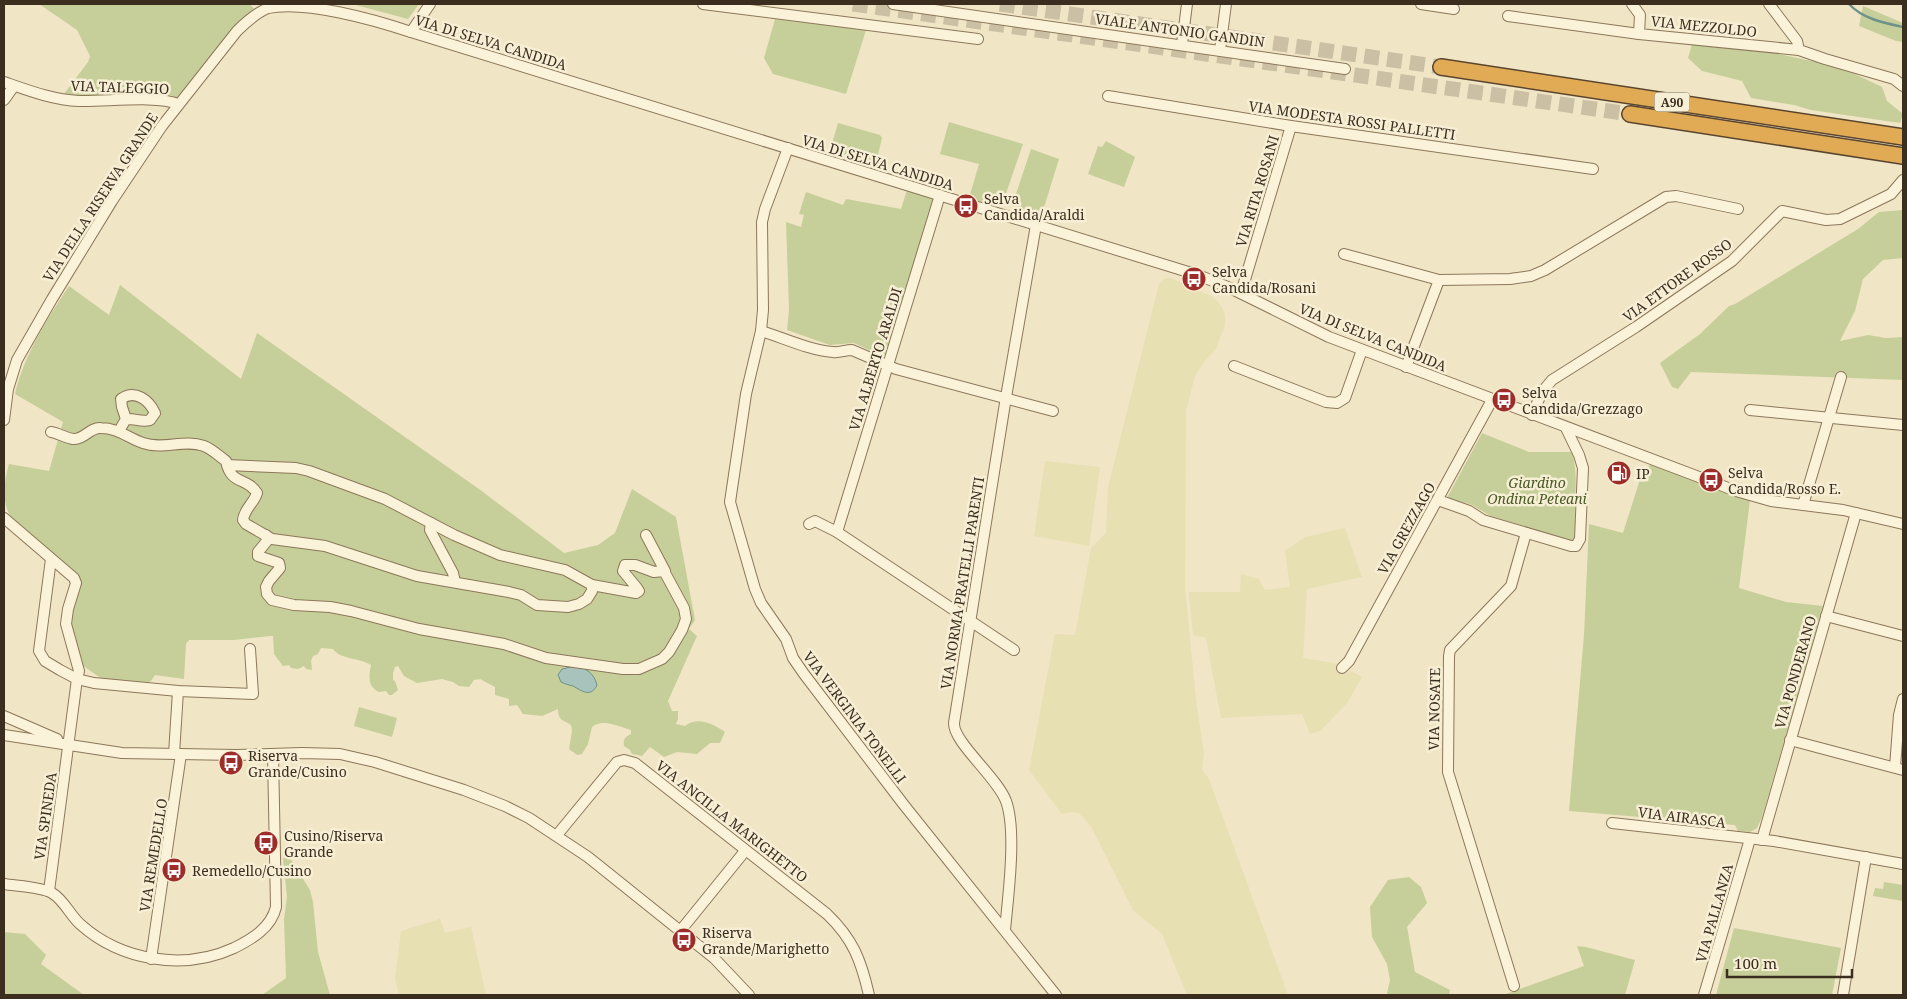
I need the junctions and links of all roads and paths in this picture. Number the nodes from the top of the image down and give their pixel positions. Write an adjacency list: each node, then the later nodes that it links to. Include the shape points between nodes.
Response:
1 (430, 4): 12 (street)
2 (703, 4): 14 (street)
3 (893, 4): 15 (street, VIALE ANTONIO GANDIN)
4 (1187, 4): 15 (street)
5 (1226, 4): 16 (street)
6 (1421, 4): 10 (street)
7 (1632, 4): 13 (street, VIA MEZZOLDO, via 1640,15)
8 (1769, 4): 17 (street)
9 (257, 8): 12 (street, VIA DI SELVA CANDIDA, via 309,5 350,11); 25 (street, VIA DELLA RISERVA GRANDE)
10 (1454, 9)
11 (1508, 16): 13 (street)
12 (411, 32): 29 (street, VIA DI SELVA CANDIDA)
13 (1639, 34): 17 (street, VIA MEZZOLDO)
14 (978, 39)
15 (1182, 44): 16 (street, VIALE ANTONIO GANDIN)
16 (1220, 50): 19 (street, VIALE ANTONIO GANDIN)
17 (1799, 50): 22 (street, VIA MEZZOLDO, via 1894,79)
18 (1441, 66): 28 (highway, A90)
19 (1345, 69)
20 (4, 82): 21 (street, VIA TALEGGIO)
21 (14, 86): 24 (street); 25 (street, VIA TALEGGIO, via 71,100 163,100)
22 (1903, 86)
23 (1108, 96): 27 (street, VIA MODESTA ROSSI PALLETTI)
24 (4, 100)
25 (178, 104): 49 (street, VIA DELLA RISERVA GRANDE, via 108,207 26,344 12,372)
26 (1630, 114): 30 (highway, A90)
27 (1291, 126): 31 (street, VIA MODESTA ROSSI PALLETTI); 38 (street, VIA RITA ROSANI)
28 (1903, 137)
29 (788, 148): 33 (street, VIA DI SELVA CANDIDA); 39 (street, VIA VERGINIA TONELLI, via 762,222)
30 (1903, 156)
31 (1593, 169)
32 (1903, 180): 50 (street, VIA ETTORE ROSSO, via 1891,194 1840,219 1826,220 1782,212 1732,260 1552,380 1542,392)
33 (940, 195): 35 (street, VIA DI SELVA CANDIDA); 41 (street, VIA ALBERTO ARALDI)
34 (1738, 209): 37 (street, via 1670,196 1535,275 1510,279)
35 (1036, 225): 38 (street, VIA DI SELVA CANDIDA, via 1192,272); 45 (street, VIA NORMA PRATELLI PARENTI)
36 (1344, 254): 37 (street)
37 (1439, 280): 43 (street)
38 (1241, 294): 40 (street, VIA DI SELVA CANDIDA, via 1308,328)
39 (761, 331): 41 (street, via 834,353 852,350); 102 (street, VIA VERGINIA TONELLI, via 746,394 730,502 755,589 804,674)
40 (1362, 350): 42 (street, via 1345,398 1337,404); 43 (street, VIA DI SELVA CANDIDA)
41 (887, 366): 45 (street); 66 (street, VIA ALBERTO ARALDI)
42 (1234, 366)
43 (1406, 367): 46 (street, VIA DI SELVA CANDIDA)
44 (1841, 377): 52 (street)
45 (1006, 397): 48 (street); 75 (street, VIA NORMA PRATELLI PARENTI)
46 (1492, 400): 50 (street, VIA DI SELVA CANDIDA); 58 (street, VIA GREZZAGO)
47 (1750, 410): 52 (street)
48 (1053, 411)
49 (4, 414)
50 (1532, 415): 54 (street, VIA DI SELVA CANDIDA)
51 (127, 416): 55 (street)
52 (1828, 419): 53 (street); 59 (street)
53 (1903, 425)
54 (1566, 428): 59 (street, VIA DI SELVA CANDIDA, via 1736,491 1771,501); 67 (street, via 1582,468 1579,542 1572,546)
55 (119, 431): 56 (street, via 94,428 74,439); 57 (street, via 152,445 203,446 226,461)
56 (51, 432)
57 (227, 466): 62 (street, via 310,471 385,499); 68 (street, via 232,476 257,493 243,520)
58 (1438, 500): 67 (street, via 1484,520); 79 (street, VIA GREZZAGO, via 1349,661)
59 (1803, 505): 60 (street, VIA DI SELVA CANDIDA)
60 (1856, 513): 64 (street, VIA DI SELVA CANDIDA); 74 (street, VIA PONDERANO)
61 (4, 518): 65 (street)
62 (430, 523): 72 (street, via 430,530); 73 (street, via 500,554 565,570)
63 (809, 524): 66 (street, via 815,521)
64 (1903, 524)
65 (8, 528): 70 (street)
66 (837, 532): 75 (street)
67 (1526, 533): 104 (street, VIA NOSATE, via 1511,586 1450,650 1449,656 1448,772)
68 (266, 535): 71 (street, via 267,541 258,556 279,564 280,568 266,587 272,600 351,611 419,630 504,644 546,658 614,669 640,669 662,659 689,622); 72 (street, via 272,539 325,546 417,576)
69 (646, 535): 71 (street)
70 (51, 559): 80 (street, via 75,580 66,624); 80 (street, via 39,647 43,659 60,670)
71 (665, 571): 73 (street, via 654,572 636,565 625,565 623,571 637,588 636,594)
72 (456, 582): 73 (street, via 521,595 538,605 554,607 579,604 587,599)
73 (592, 586)
74 (1826, 616): 76 (street); 87 (street, VIA PONDERANO)
75 (970, 621): 78 (street); 102 (street, VIA NORMA PRATELLI PARENTI, via 954,727 958,738 1004,795 1010,816 1010,883)
76 (1903, 636)
77 (250, 649): 81 (street, via 253,694)
78 (1014, 650)
79 (1342, 668)
80 (78, 674): 81 (street, via 94,682); 88 (street, VIA SPINEDA)
81 (178, 691): 89 (street, VIA REMEDELLO)
82 (1903, 699): 91 (street, via 1899,715)
83 (4, 710): 85 (street)
84 (4, 716): 85 (street)
85 (28, 725): 88 (street)
86 (4, 735): 88 (street)
87 (1790, 740): 91 (street); 95 (street, VIA PONDERANO)
88 (69, 744): 89 (street, via 122,753); 100 (street, VIA SPINEDA)
89 (178, 754): 90 (street); 103 (street, VIA REMEDELLO)
90 (273, 754): 93 (street, via 334,753 418,774 513,810); 103 (street, via 277,901 272,919 258,934 222,953 192,959)
91 (1899, 769)
92 (1612, 823): 94 (street, VIA AIRASCA)
93 (557, 835): 96 (street, VIA ANCILLA MARIGHETTO, via 610,769 624,760 643,769); 101 (street)
94 (1750, 839): 95 (street); 108 (street, VIA PALLANZA)
95 (1762, 840): 97 (street)
96 (746, 851): 101 (street); 106 (street, VIA ANCILLA MARIGHETTO, via 827,914 843,931 857,952)
97 (1866, 857): 98 (street); 109 (street)
98 (1903, 864)
99 (4, 884): 100 (street)
100 (49, 891): 103 (street, via 97,937 125,952)
101 (681, 930): 105 (street, via 714,958)
102 (1005, 930): 107 (street, VIA VERGINIA TONELLI)
103 (151, 959)
104 (1514, 986)
105 (749, 995)
106 (869, 995)
107 (1056, 995)
108 (1704, 995)
109 (1843, 995)

